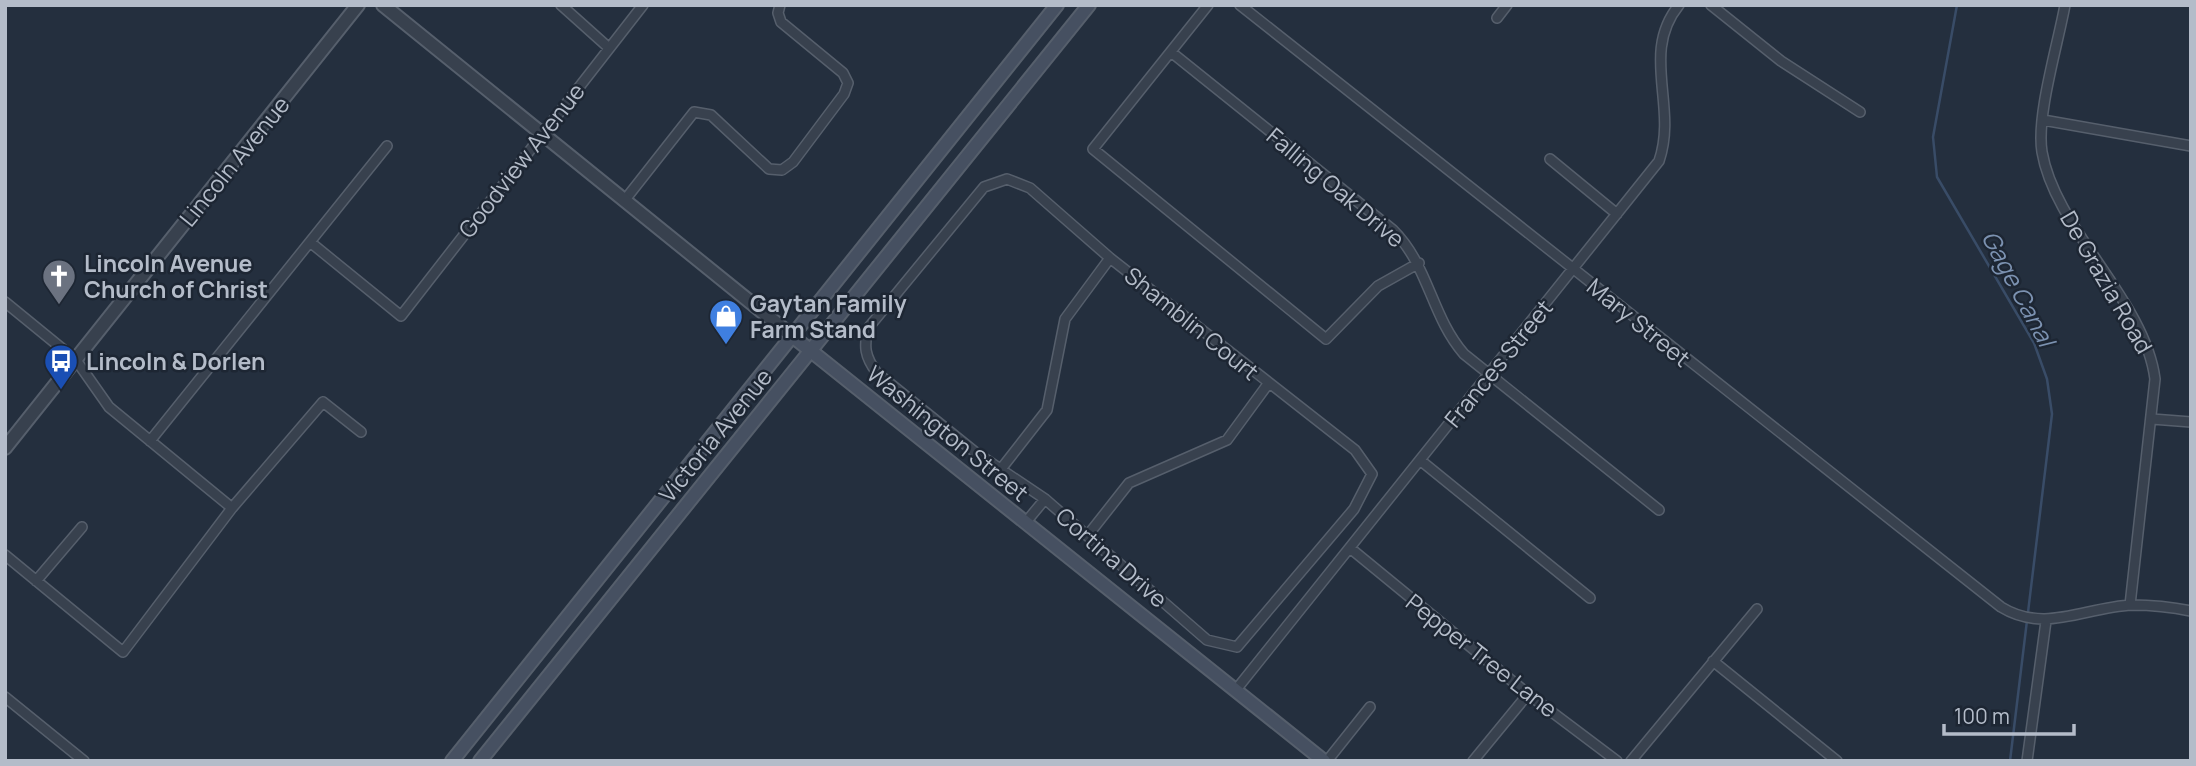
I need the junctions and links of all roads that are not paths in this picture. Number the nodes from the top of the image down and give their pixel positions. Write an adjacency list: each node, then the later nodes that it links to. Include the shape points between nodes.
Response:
1 (358, 5): 33 (street, Lincoln Avenue)
2 (383, 5): 19 (street, Washington Street)
3 (561, 5): 15 (street)
4 (643, 5): 15 (street, Goodview Avenue)
5 (780, 5): 23 (street, via 782,22 843,73 848,83 793,162 782,170 769,169 711,115 694,112)
6 (1057, 5): 30 (main road, Victoria Avenue)
7 (1089, 5): 31 (main road, Victoria Avenue)
8 (1208, 5): 16 (street)
9 (1240, 5): 28 (street, Mary Street)
10 (1507, 5): 14 (street)
11 (1679, 5): 24 (street, Frances Street, via 1662,31 1660,50 1666,141 1659,161)
12 (1712, 5): 17 (street, via 1782,61)
13 (2065, 5): 18 (street, De Grazia Road)
14 (1497, 18)
15 (609, 48): 19 (street, Goodview Avenue)
16 (1171, 52): 27 (street, Falling Oak Drive, via 1393,230); 27 (street, via 1093,149 1326,339 1378,286)
17 (1860, 112)
18 (2043, 120): 21 (street); 36 (street, De Grazia Road, via 2041,149 2054,190 2152,360)
19 (541, 133): 23 (street, Washington Street); 25 (street, Goodview Avenue, via 401,316)
20 (387, 146): 25 (street)
21 (2191, 146)
22 (1550, 159): 24 (street)
23 (624, 201): 30 (street, Washington Street)
24 (1616, 214): 28 (street, Frances Street)
25 (310, 242): 39 (street)
26 (1110, 258): 32 (street, Shamblin Court, via 1030,188 1007,179 984,187 869,327); 35 (street, Shamblin Court); 42 (street, via 1065,319 1047,410)
27 (1419, 263): 34 (street, Falling Oak Drive, via 1444,326 1464,354)
28 (1573, 269): 34 (street, Frances Street); 56 (street, Mary Street, via 2001,607)
29 (5, 302): 33 (street)
30 (791, 335): 31 (main road, Washington Street); 64 (main road, Victoria Avenue)
31 (811, 349): 46 (main road, Washington Street); 65 (main road, Victoria Avenue)
32 (865, 350): 42 (street, Cortina Drive, via 877,373)
33 (76, 360): 39 (street, via 109,407); 40 (street, Lincoln Avenue)
34 (1488, 374): 41 (street, Frances Street); 45 (street, Falling Oak Drive)
35 (1268, 384): 48 (street, via 1227,440 1129,483); 57 (street, Shamblin Court, via 1355,450 1371,474 1354,509)
36 (2152, 419): 37 (street); 53 (street, De Grazia Road)
37 (2191, 422)
38 (361, 432): 44 (street, via 323,402)
39 (150, 441): 44 (street)
40 (5, 448)
41 (1420, 460): 49 (street, Frances Street); 52 (street)
42 (1000, 469): 43 (street, Cortina Drive)
43 (1045, 499): 46 (street); 48 (street, Cortina Drive)
44 (232, 508): 51 (street, via 123,652)
45 (1659, 510)
46 (1026, 522): 59 (main road, Washington Street)
47 (82, 527): 51 (street)
48 (1088, 535): 57 (street, Cortina Drive, via 1207,640)
49 (1350, 548): 59 (street, Frances Street); 60 (street, Pepper Tree Lane)
50 (5, 555): 51 (street)
51 (36, 581)
52 (1590, 598)
53 (2130, 605): 55 (street); 56 (street)
54 (1757, 609): 58 (street)
55 (2191, 611)
56 (2041, 621): 71 (street)
57 (1237, 648)
58 (1713, 661): 69 (street); 70 (street)
59 (1235, 691): 66 (main road, Washington Street)
60 (1528, 694): 67 (street); 68 (street, Pepper Tree Lane)
61 (5, 697): 63 (street)
62 (1370, 708): 66 (street)
63 (84, 761)
64 (452, 761)
65 (480, 761)
66 (1326, 761)
67 (1473, 761)
68 (1617, 761)
69 (1631, 761)
70 (1837, 761)
71 (2028, 761)

